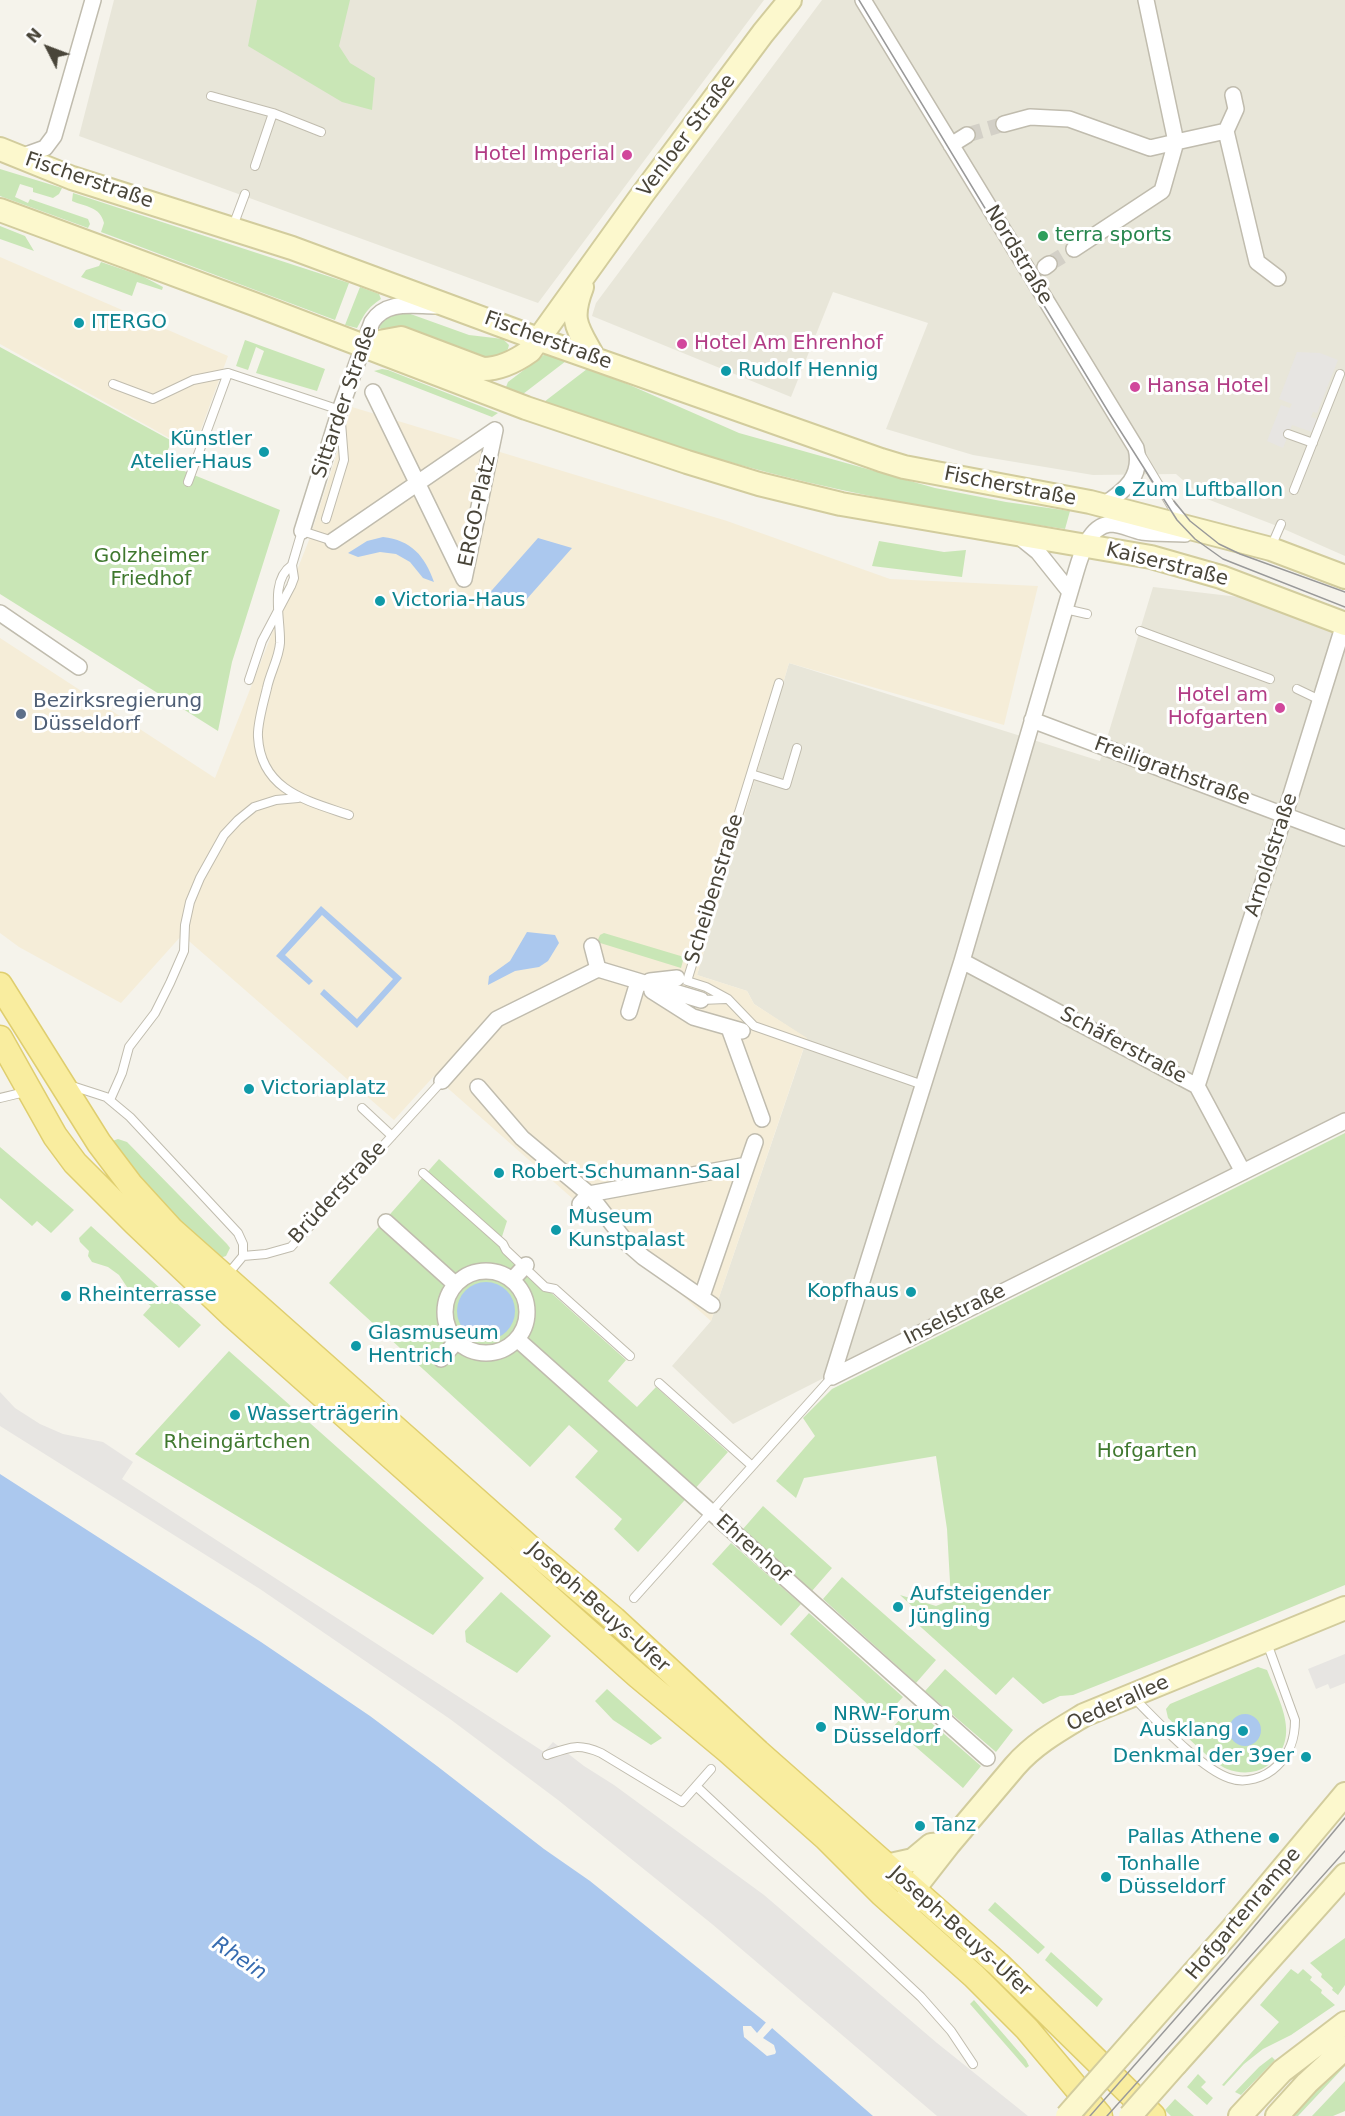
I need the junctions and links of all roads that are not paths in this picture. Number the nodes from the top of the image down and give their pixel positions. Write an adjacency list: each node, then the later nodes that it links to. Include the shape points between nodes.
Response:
1 (93, 0): 14 (street, via 54,136 45,148)
2 (790, 0): 20 (main road, Venloer Straße)
3 (864, 0): 13 (street, Nordstraße)
4 (1146, 0): 12 (street)
5 (1233, 95): 9 (street, via 1236,109)
6 (211, 96): 7 (lane)
7 (273, 113): 10 (lane); 15 (lane)
8 (1004, 124): 12 (street, via 1030,117 1069,119 1150,148)
9 (1226, 131): 12 (street); 21 (street, via 1257,262)
10 (321, 132)
11 (967, 135): 13 (street)
12 (1176, 142): 19 (street, via 1162,191)
13 (951, 145): 33 (street, Nordstraße)
14 (10, 153): 18 (main road, Fischerstraße, via 72,178)
15 (255, 166)
16 (245, 194): 18 (lane)
17 (0, 210): 24 (main road)
18 (233, 228): 22 (main road, Fischerstraße)
19 (1074, 249)
20 (587, 274): 23 (main road, Venloer Straße); 25 (main road, Venloer Straße, via 574,318)
21 (1278, 278)
22 (452, 307): 23 (main road, Fischerstraße); 24 (street, Sittarder Straße, via 384,309 372,322)
23 (538, 339): 24 (main road, Venloer Straße, via 518,360 493,369 483,369 401,338); 25 (main road, Fischerstraße)
24 (363, 345): 30 (street, Sittarder Straße); 42 (main road, via 526,408 759,484 842,504)
25 (594, 358): 37 (main road, Fischerstraße, via 904,467)
26 (228, 373): 28 (lane, via 193,380 153,399); 30 (lane); 34 (lane)
27 (1340, 374): 32 (lane)
28 (112, 384)
29 (373, 392): 35 (street, ERGO-Platz)
30 (340, 410): 38 (lane, via 344,460); 41 (street, Sittarder Straße)
31 (1288, 434): 32 (lane)
32 (1313, 443): 36 (lane)
33 (1136, 448): 37 (street, via 1138,463 1133,480); 40 (lane, via 1172,507)
34 (188, 482)
35 (417, 483): 35 (street, ERGO-Platz, via 495,430 464,579 454,558); 44 (street, ERGO-Platz)
36 (1294, 490)
37 (1103, 505): 40 (main road, Kaiserstraße)
38 (326, 519)
39 (1281, 524): 46 (lane)
40 (1193, 530): 43 (main road, Kaiserstraße)
41 (302, 531): 44 (lane); 51 (lane, Sittarder Straße, via 292,564 284,570 280,583)
42 (1016, 535): 45 (main road); 48 (street, via 1038,552)
43 (1215, 536): 45 (street, Kaiserstraße, via 1143,532 1111,524 1096,530); 46 (main road, Kaiserstraße)
44 (333, 541)
45 (1086, 545): 48 (street); 53 (main road, Kaiserstraße, via 1151,557 1221,577)
46 (1271, 549): 47 (main road, Kaiserstraße)
47 (1345, 577)
48 (1070, 592): 49 (street)
49 (1065, 609): 52 (lane); 61 (street)
50 (0, 613): 55 (street)
51 (277, 613): 57 (lane, via 262,641); 64 (lane, Sittarder Straße, via 280,644 258,737 271,774)
52 (1087, 614)
53 (1345, 624): 60 (street, Arnoldstraße)
54 (1140, 631): 56 (lane)
55 (79, 668)
56 (1270, 679)
57 (249, 680)
58 (779, 683): 63 (lane, Scheibenstraße)
59 (1297, 689): 60 (lane)
60 (1320, 700): 65 (street, Arnoldstraße)
61 (1032, 720): 65 (street, Freiligrathstraße); 69 (street)
62 (797, 748): 63 (lane, via 786,785)
63 (751, 774): 73 (lane, Scheibenstraße)
64 (298, 798): 66 (lane); 86 (lane, via 254,807 224,835 190,902 184,951 155,1012 129,1047)
65 (1285, 814): 67 (street, Freiligrathstraße); 82 (street, Arnoldstraße)
66 (349, 815)
67 (1345, 838)
68 (592, 946): 70 (street)
69 (962, 961): 81 (street); 82 (street, Schäferstraße)
70 (598, 969): 71 (street); 80 (street, via 497,1019 458,1070)
71 (638, 982): 73 (street); 73 (street); 76 (street)
72 (0, 985): 83 (main road)
73 (675, 986): 74 (street); 77 (street)
74 (701, 994): 75 (lane); 75 (lane, Scheibenstraße); 77 (street)
75 (728, 999): 78 (lane, Scheibenstraße)
76 (629, 1012)
77 (693, 1017): 78 (street)
78 (742, 1028): 81 (lane, Scheibenstraße); 88 (street)
79 (0, 1038): 83 (main road)
80 (442, 1081): 90 (lane, Brüderstraße)
81 (923, 1085): 108 (street)
82 (1197, 1086): 93 (street, Schäferstraße)
83 (46, 1087): 85 (lane); 86 (lane, via 100,1094); 97 (main road, Joseph-Beuys-Ufer, via 55,1136 75,1163); 101 (main road, Joseph-Beuys-Ufer)
84 (478, 1087): 95 (street, via 522,1138)
85 (0, 1098)
86 (110, 1100): 98 (lane, via 227,1220 243,1244)
87 (362, 1108): 90 (lane)
88 (762, 1119)
89 (1345, 1121): 93 (street, Inselstraße)
90 (391, 1141): 98 (lane, Brüderstraße, via 291,1247)
91 (755, 1142): 92 (street)
92 (747, 1165): 95 (street); 95 (street, via 707,1300 643,1257)
93 (1243, 1172): 108 (street, Inselstraße)
94 (423, 1173): 99 (lane)
95 (585, 1199)
96 (386, 1222): 103 (street)
97 (158, 1244): 100 (lane); 121 (main road, Joseph-Beuys-Ufer, via 233,1316)
98 (243, 1256): 101 (lane)
99 (525, 1266): 102 (street); 106 (lane)
100 (196, 1268)
101 (215, 1275): 123 (main road, Joseph-Beuys-Ufer, via 615,1619)
102 (512, 1280): 103 (street, via 489,1271 465,1276); 104 (street, via 526,1302 524,1328)
103 (455, 1284): 105 (street, via 444,1312 446,1326)
104 (517, 1339): 105 (street, via 494,1353 474,1352); 111 (street, Ehrenhof)
105 (456, 1342): 107 (street)
106 (630, 1356)
107 (441, 1359)
108 (832, 1377): 110 (lane, Inselstraße)
109 (659, 1383): 110 (lane)
110 (751, 1465): 111 (lane, Inselstraße)
111 (710, 1511): 112 (lane, Inselstraße); 117 (street, Ehrenhof)
112 (634, 1598)
113 (1345, 1608): 114 (main road, Oederallee)
114 (1266, 1642): 115 (main road, Oederallee); 115 (lane, via 1296,1720 1292,1746 1285,1758 1257,1778 1231,1779 1212,1769)
115 (1132, 1696): 122 (main road, Oederallee, via 1084,1715 1025,1755)
116 (547, 1755): 119 (lane, via 574,1746 587,1747 682,1802)
117 (987, 1758)
118 (711, 1769): 119 (lane)
119 (696, 1786): 129 (lane, via 921,1997)
120 (1345, 1794): 131 (main road, Hofgartenrampe, bridge)
121 (826, 1838): 125 (main road, via 886,1881); 126 (main road, Joseph-Beuys-Ufer)
122 (949, 1844): 123 (main road, via 932,1845 913,1860); 125 (main road, Oederallee)
123 (886, 1866): 125 (main road, Joseph-Beuys-Ufer)
124 (1345, 1875): 134 (main road, bridge)
125 (913, 1890): 126 (main road, Oederallee, via 903,1902); 135 (main road, Joseph-Beuys-Ufer, via 998,1964)
126 (904, 1913): 130 (main road, Joseph-Beuys-Ufer, via 1027,2029)
127 (1345, 2023): 136 (main road, via 1282,2071)
128 (1345, 2048): 137 (main road)
129 (973, 2064)
130 (1074, 2086): 132 (main road, Joseph-Beuys-Ufer); 133 (main road)
131 (1067, 2116)
132 (1100, 2116)
133 (1108, 2116)
134 (1130, 2116)
135 (1154, 2116)
136 (1240, 2116)
137 (1276, 2116)

